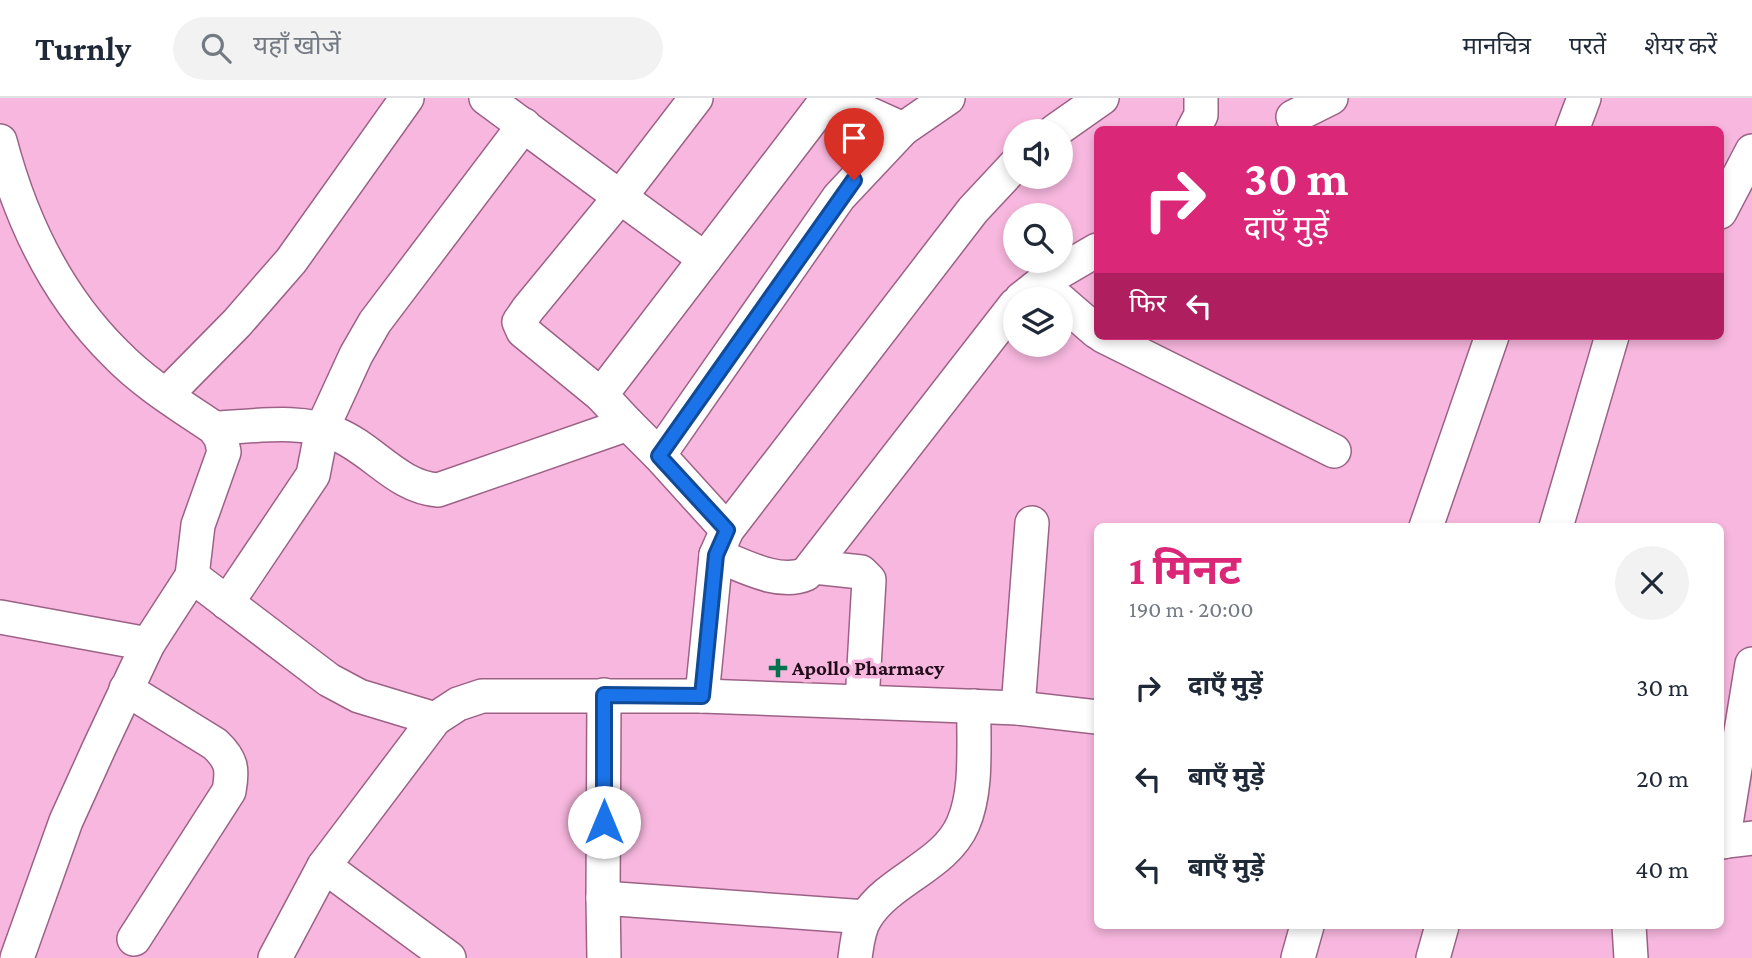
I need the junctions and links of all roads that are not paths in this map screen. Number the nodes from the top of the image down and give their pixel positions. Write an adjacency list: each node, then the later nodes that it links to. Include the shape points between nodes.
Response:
1 (407, 98): 32 (street, via 284,270)
2 (486, 98): 13 (street)
3 (696, 98): 20 (street)
4 (828, 98): 23 (street)
5 (834, 98): 16 (street)
6 (948, 98): 16 (street)
7 (1201, 98): 14 (street)
8 (1331, 98): 11 (street)
9 (1584, 98): 15 (street)
10 (1095, 100): 12 (street)
11 (1293, 117)
12 (1070, 119)
13 (524, 125): 20 (street); 35 (street, via 375,322)
14 (1195, 126)
15 (1574, 126)
16 (903, 130): 37 (street, via 839,197)
17 (0, 141): 32 (street, via 24,220 40,255 115,354)
18 (1752, 151): 21 (street)
19 (1003, 178): 41 (street, via 973,210)
20 (620, 197): 23 (street); 31 (street, via 519,322 523,331)
21 (1724, 204)
22 (1094, 253): 24 (street)
23 (705, 259): 31 (street)
24 (1055, 287)
25 (1073, 315): 27 (street)
26 (1003, 321): 42 (street)
27 (1094, 330)
28 (1111, 340): 36 (street)
29 (1491, 340): 39 (street)
30 (1611, 340): 40 (street)
31 (601, 394): 33 (street)
32 (166, 395): 34 (street)
33 (628, 424): 35 (street, via 438,490 407,481 339,435); 37 (street)
34 (214, 428): 35 (street, via 303,425); 43 (street, via 224,452 198,526)
35 (322, 429): 44 (street, via 313,475)
36 (1334, 451)
37 (659, 456): 41 (street)
38 (1032, 523): 53 (street)
39 (1427, 523)
40 (1557, 523)
41 (721, 542): 42 (street, via 777,577 795,579); 50 (street)
42 (814, 567): 51 (street, via 861,572 869,580)
43 (192, 576): 44 (street); 46 (street)
44 (227, 603): 55 (street, via 329,680 359,695)
45 (0, 617): 46 (street)
46 (148, 644): 48 (street)
47 (1752, 664): 56 (street)
48 (126, 689): 63 (street, via 215,744 228,756 233,770 229,791); 64 (street, via 66,821)
49 (604, 695): 50 (street); 55 (street, via 482,695); 58 (street)
50 (702, 696): 51 (street)
51 (862, 702): 52 (street)
52 (974, 706): 53 (street); 59 (street, via 970,804 962,826 944,850)
53 (1018, 708): 54 (street)
54 (1094, 717)
55 (435, 719): 57 (street)
56 (1732, 841)
57 (324, 866): 65 (street); 66 (street)
58 (603, 898): 59 (street); 67 (street)
59 (866, 917): 68 (street)
60 (1306, 929): 69 (street)
61 (1441, 929): 70 (street)
62 (1629, 929): 71 (street)
63 (134, 939)
64 (18, 958)
65 (275, 958)
66 (449, 958)
67 (604, 958)
68 (855, 958)
69 (1298, 958)
70 (1433, 958)
71 (1631, 958)

